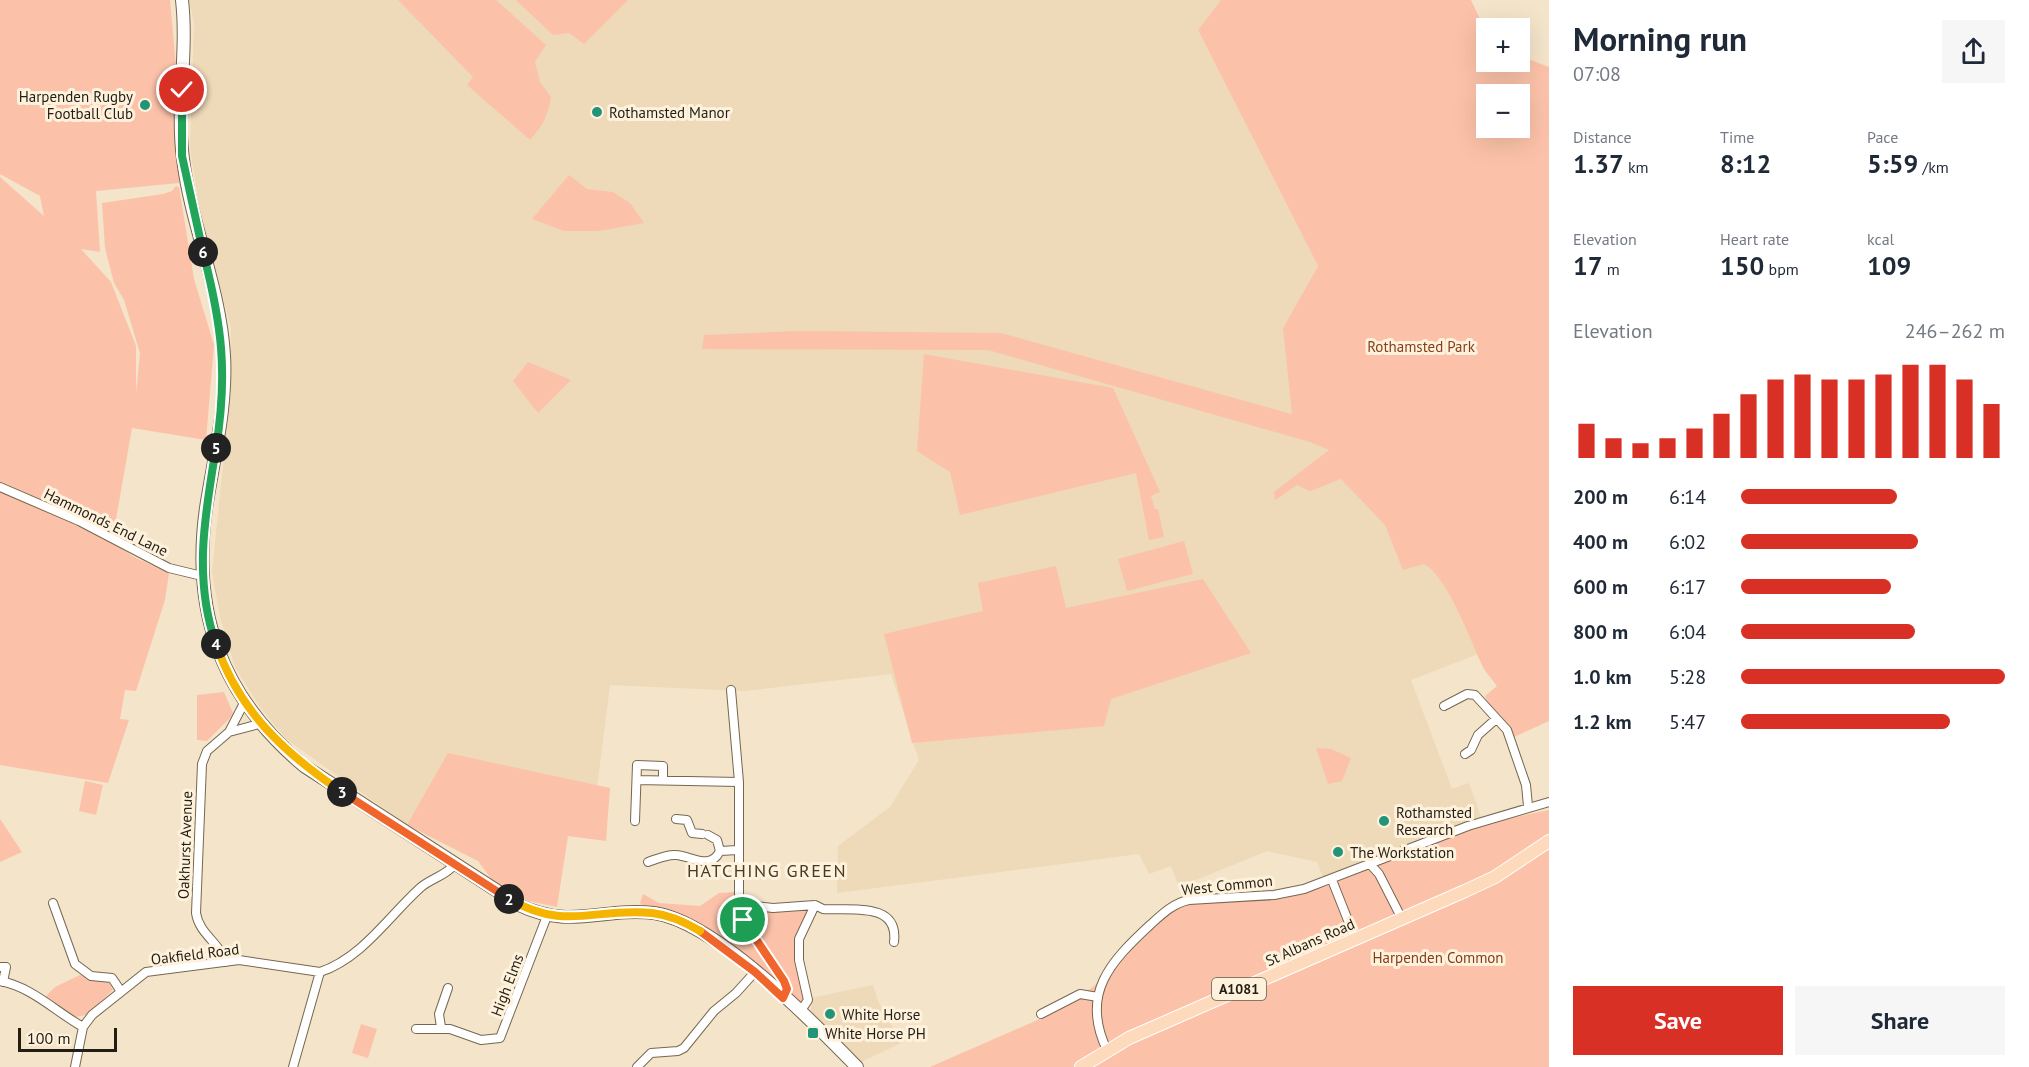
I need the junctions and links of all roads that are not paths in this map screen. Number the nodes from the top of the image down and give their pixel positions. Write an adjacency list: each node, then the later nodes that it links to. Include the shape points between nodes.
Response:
1 (182, 0): 3 (main road, via 182,156 224,354 224,384 204,525)
2 (0, 487): 3 (street, Hammonds End Lane, via 79,521 169,568)
3 (202, 576): 5 (main road, via 211,629 222,663)
4 (731, 690): 13 (street)
5 (244, 703): 8 (main road); 9 (street, Oakhurst Avenue)
6 (1444, 706): 7 (street, via 1472,694 1480,698)
7 (1496, 719): 10 (street); 15 (street, via 1512,740 1526,785)
8 (260, 724): 9 (street, Oakhurst Avenue); 23 (main road, via 304,766)
9 (229, 732): 32 (street, Oakhurst Avenue, via 207,751 202,764 196,914)
10 (1465, 754)
11 (636, 780): 12 (street); 12 (street, via 637,765 663,765); 17 (street)
12 (663, 780): 13 (street)
13 (739, 782): 20 (street)
14 (1547, 802): 15 (street, West Common)
15 (1528, 806): 22 (street, West Common)
16 (676, 819): 19 (street, via 687,820 692,832 717,840)
17 (635, 822)
18 (1549, 841): 29 (main road, St Albans Road / A1081, via 1495,877)
19 (720, 850): 20 (street); 21 (street, via 707,861 674,855)
20 (738, 850): 26 (street)
21 (648, 862)
22 (1369, 863): 24 (street, West Common); 29 (street, via 1379,874)
23 (455, 864): 28 (main road, via 519,905); 34 (street, via 450,871 422,886 346,960)
24 (1332, 880): 30 (street); 39 (street, West Common, via 1274,895 1175,904 1131,942 1105,973)
25 (53, 903): 38 (street, via 75,964 91,976 112,978)
26 (739, 904): 27 (street, via 773,908); 40 (street, via 743,920 784,981 787,989)
27 (815, 905): 31 (street, via 823,909 879,911 891,921); 41 (street, via 799,939 799,960 808,1000)
28 (547, 916): 35 (main road, via 665,915 707,935); 44 (street, High Elms, via 502,1036 481,1040)
29 (1402, 919): 30 (main road, St Albans Road / A1081)
30 (1355, 938): 46 (main road, St Albans Road / A1081)
31 (894, 942)
32 (226, 962): 34 (street, Oakfield Road, via 252,961); 38 (street, Oakfield Road, via 153,970)
33 (0, 967): 36 (street, via 6,968)
34 (320, 972): 48 (street)
35 (755, 972): 40 (main road); 49 (street, via 714,1011 684,1048 653,1052)
36 (2, 981): 43 (street, via 14,984)
37 (448, 988): 44 (street, via 439,1014)
38 (120, 990): 43 (street, Oakfield Road)
39 (1098, 997): 42 (street, via 1080,994); 46 (street, West Common, via 1100,1035)
40 (783, 998): 41 (main road)
41 (800, 1012): 50 (main road)
42 (1041, 1014)
43 (83, 1027): 47 (street)
44 (441, 1028): 45 (street, High Elms)
45 (416, 1029)
46 (1107, 1050): 51 (main road, St Albans Road / A1081)
47 (75, 1067)
48 (293, 1067)
49 (637, 1067)
50 (857, 1067)
51 (1081, 1067)

